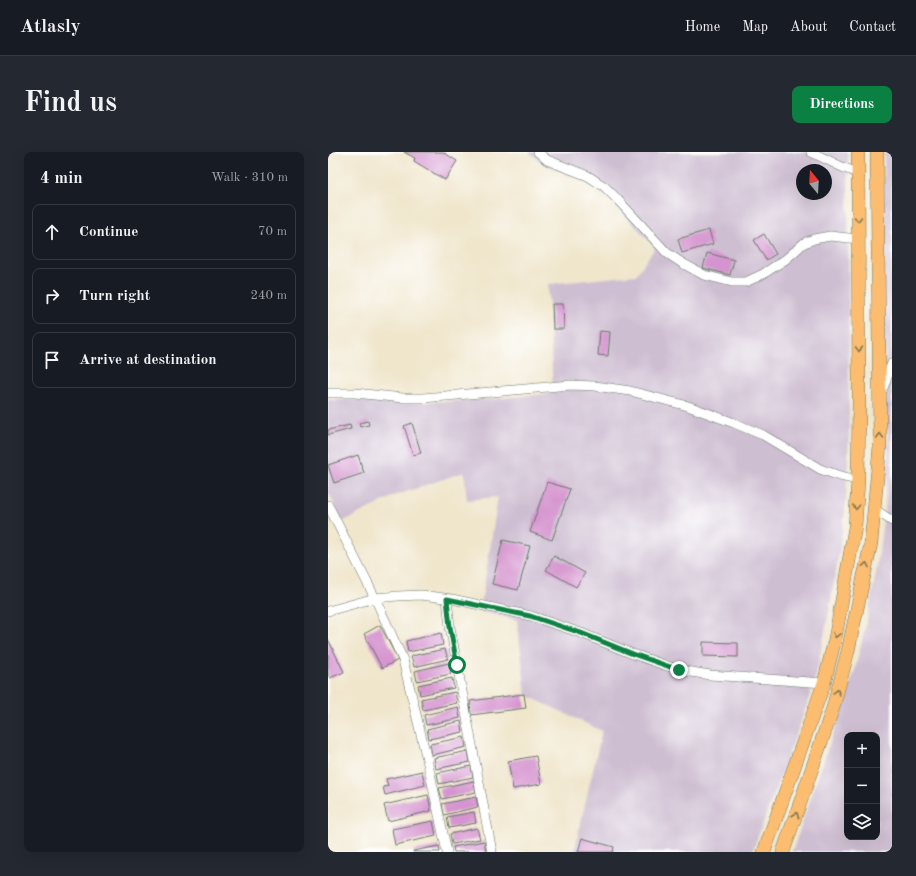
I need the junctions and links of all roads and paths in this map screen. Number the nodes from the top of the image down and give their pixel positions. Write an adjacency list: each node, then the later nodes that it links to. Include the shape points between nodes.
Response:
1 (538, 152): 8 (street, via 547,160 588,176 605,187 667,253 704,275 732,282 746,282 763,274 804,243 814,239 830,236)
2 (811, 152): 5 (street)
3 (858, 152): 5 (highway)
4 (877, 152): 7 (highway)
5 (858, 172): 6 (highway)
6 (859, 202): 7 (highway); 8 (highway, one-way to 8)
7 (877, 203): 11 (highway)
8 (858, 239): 12 (highway, one-way to 12)
9 (891, 368): 11 (street)
10 (328, 393): 12 (street, via 423,398 570,385 630,391 688,406 734,423 763,435 820,469)
11 (880, 396): 14 (highway, one-way to 11, via 880,445)
12 (858, 480): 19 (highway, one-way to 19, via 853,542)
13 (328, 505): 16 (street)
14 (874, 509): 15 (street); 23 (highway, one-way to 14, via 833,708 871,543)
15 (892, 521)
16 (375, 598): 17 (street, via 421,595); 18 (street); 20 (street, via 403,660)
17 (447, 599): 19 (street, via 530,616 679,670 710,676); 21 (street)
18 (328, 610)
19 (824, 683): 22 (highway)
20 (447, 852)
21 (492, 852)
22 (764, 852)
23 (783, 852)

